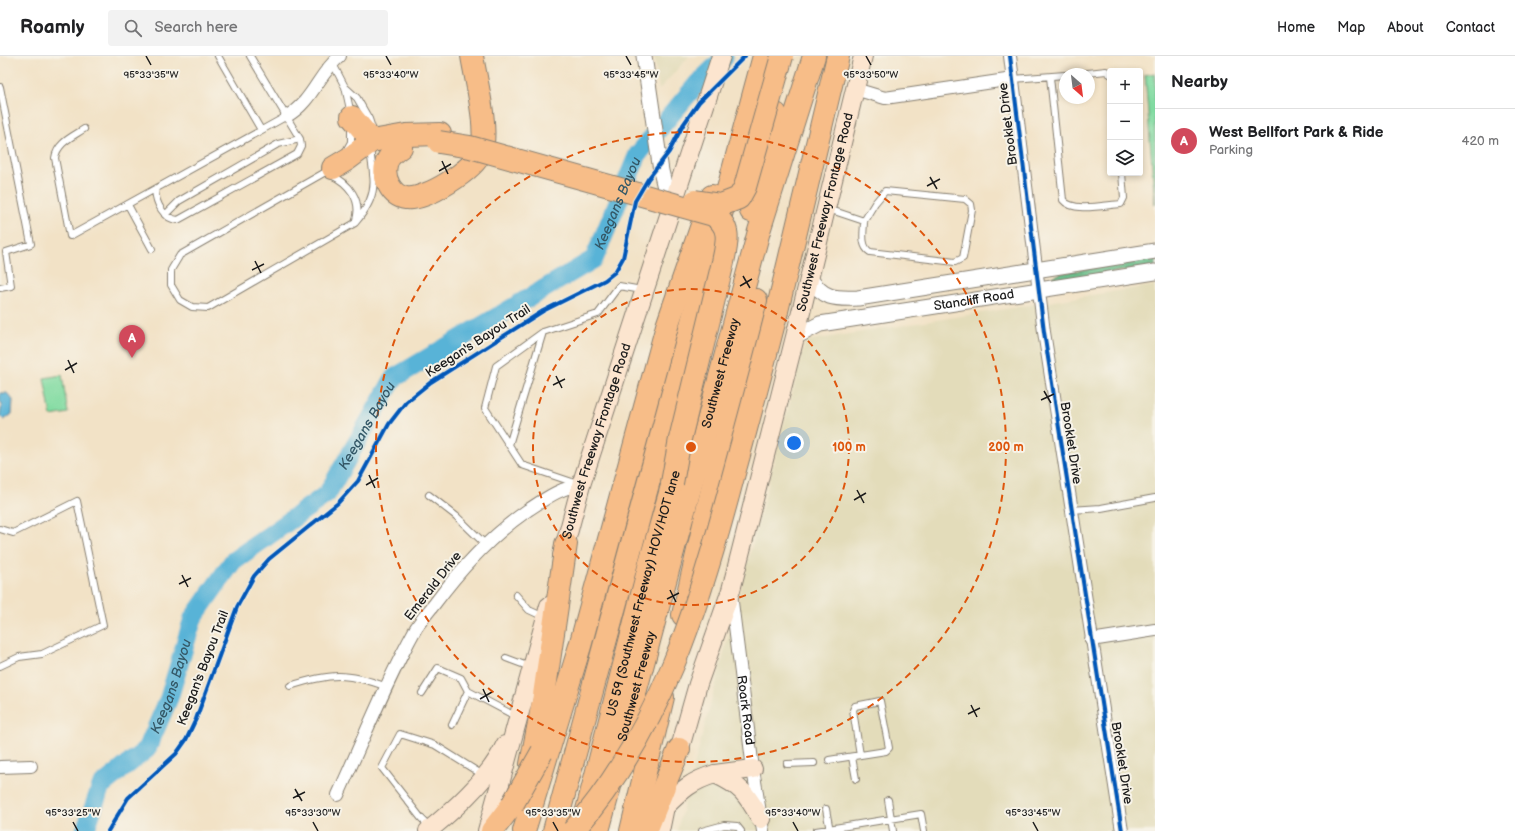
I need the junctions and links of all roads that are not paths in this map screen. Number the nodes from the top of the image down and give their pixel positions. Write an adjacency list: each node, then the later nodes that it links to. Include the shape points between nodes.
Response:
1 (218, 56): 26 (lane)
2 (250, 56): 23 (lane)
3 (465, 56): 29 (highway)
4 (472, 56): 29 (highway, via 482,119)
5 (721, 56): 38 (main road, Southwest Freeway Frontage Road)
6 (764, 56): 33 (highway)
7 (782, 56): 27 (highway, bridge, via 745,187 739,198 728,204 710,205 473,139)
8 (792, 56): 56 (highway, US 59 (Southwest Freeway) HOV/HOT lane, bridge, via 711,356)
9 (814, 56): 42 (highway, Southwest Freeway)
10 (838, 56): 105 (highway, bridge, via 777,311 722,518 683,643 642,732 606,788)
11 (863, 56): 22 (main road, Southwest Freeway Frontage Road)
12 (1010, 56): 19 (street, Brooklet Drive)
13 (336, 59): 21 (lane); 23 (street, via 302,105)
14 (645, 60): 38 (street, via 661,172)
15 (1095, 72): 16 (lane)
16 (1107, 72)
17 (1059, 76): 18 (lane)
18 (1050, 77): 19 (lane); 34 (lane, via 1063,200 1067,205 1075,207 1121,204 1124,198)
19 (1012, 79): 22 (street, via 885,98); 45 (street, Brooklet Drive)
20 (0, 87): 48 (lane, via 31,244 6,252 11,286)
21 (345, 87): 24 (lane); 31 (lane, via 357,98 369,119 372,128)
22 (855, 89): 37 (main road, Southwest Freeway Frontage Road)
23 (287, 116): 26 (lane); 28 (lane)
24 (352, 117): 31 (highway); 32 (lane, via 351,142)
25 (84, 129): 36 (lane, via 62,143 56,151 55,158 70,236)
26 (261, 130): 35 (lane)
27 (439, 138): 30 (highway); 31 (highway, via 406,135); 56 (highway, bridge, via 713,215 724,225 728,240 680,439)
28 (300, 139): 39 (lane, via 278,144 179,201); 39 (lane, via 301,146 297,154 178,220 171,220)
29 (482, 144): 30 (highway, via 481,152 464,172 431,191 417,197 405,198 396,194 386,179 386,164)
30 (401, 147): 31 (highway)
31 (371, 148): 32 (highway); 41 (lane, via 373,193 367,209)
32 (332, 168): 41 (lane, via 330,175 346,184 357,203); 41 (lane, via 180,255 170,270 171,285 180,300 192,307 208,308)
33 (732, 175): 78 (highway, via 715,189 677,296); 104 (highway)
34 (1122, 176)
35 (155, 190): 36 (lane); 39 (lane, via 156,199)
36 (128, 205): 43 (lane)
37 (826, 208): 40 (lane); 47 (main road, Southwest Freeway Frontage Road)
38 (671, 214): 50 (main road, Southwest Freeway Frontage Road)
39 (165, 215)
40 (864, 221): 40 (lane, via 864,243 866,250 870,252 955,262 963,258 972,210 971,204 965,199 885,191)
41 (355, 223)
42 (759, 231): 107 (highway, Southwest Freeway); 108 (highway, bridge, via 763,262 758,293)
43 (152, 249)
44 (1155, 251): 45 (street, Stancliff Road)
45 (1035, 270): 49 (street, Brooklet Drive); 51 (street, Stancliff Road)
46 (1155, 272): 49 (street, Stancliff Road)
47 (809, 277): 51 (street, Stancliff Road, via 816,289 826,296 838,299); 54 (main road, Southwest Freeway Frontage Road)
48 (0, 288)
49 (1038, 290): 52 (street, Stancliff Road); 60 (street, Brooklet Drive)
50 (645, 291): 53 (lane, via 620,286 598,314); 57 (main road, Southwest Freeway Frontage Road)
51 (889, 293): 52 (street)
52 (892, 312): 54 (street, Stancliff Road, via 820,324)
53 (543, 332): 55 (lane); 55 (lane, via 496,366 485,408)
54 (795, 337): 64 (main road, Southwest Freeway Frontage Road)
55 (509, 445): 57 (lane, via 522,466)
56 (672, 483): 106 (highway, US 59 (Southwest Freeway) HOV/HOT lane, via 650,559)
57 (582, 485): 62 (street, Emerald Drive, via 568,486 551,495 518,517); 63 (main road, Southwest Freeway Frontage Road)
58 (429, 495): 62 (lane)
59 (1155, 498): 60 (lane, via 1101,508)
60 (1071, 510): 68 (street, Brooklet Drive)
61 (0, 529): 70 (lane, via 13,533 77,501 103,625 42,654 19,657)
62 (485, 544): 73 (street, Emerald Drive, via 444,590 417,627)
63 (566, 544): 66 (main road, Southwest Freeway Frontage Road); 102 (highway, via 543,702)
64 (731, 590): 79 (main road, Southwest Freeway Frontage Road, via 698,684); 87 (street, Roark Road)
65 (516, 595): 66 (lane, via 529,610)
66 (546, 618): 71 (main road, Southwest Freeway Frontage Road)
67 (1155, 630): 68 (street)
68 (1091, 640): 116 (street, Brooklet Drive)
69 (506, 658): 71 (lane)
70 (0, 666)
71 (532, 668): 76 (main road, Southwest Freeway Frontage Road)
72 (290, 686): 73 (lane, via 318,677 351,676)
73 (387, 686): 91 (street, Emerald Drive)
74 (468, 691): 75 (lane, via 461,678 438,668); 76 (lane); 77 (lane)
75 (422, 693)
76 (519, 712): 89 (main road, via 502,751); 100 (main road, Southwest Freeway Frontage Road)
77 (452, 725)
78 (555, 727): 101 (highway, bridge, via 524,786); 103 (highway)
79 (679, 749): 93 (main road, Southwest Freeway Frontage Road); 109 (highway)
80 (860, 755): 80 (lane, via 886,751 889,748 880,702 855,706 853,710); 81 (lane)
81 (852, 756): 82 (lane); 90 (lane)
82 (829, 760)
83 (814, 763): 84 (lane)
84 (787, 764)
85 (31, 766): 86 (street)
86 (0, 767)
87 (753, 769): 88 (main road); 96 (street, Roark Road)
88 (715, 774): 93 (main road, via 694,781 682,789); 96 (main road, via 731,781 746,794)
89 (484, 775): 98 (main road, via 466,797); 98 (lane, via 436,745 400,734 382,768)
90 (856, 779)
91 (338, 795)
92 (888, 800): 95 (lane)
93 (665, 807): 110 (main road, Southwest Freeway Frontage Road)
94 (826, 809): 99 (lane)
95 (892, 819): 97 (lane); 114 (lane); 115 (lane, via 921,814)
96 (762, 825)
97 (859, 828): 99 (lane)
98 (430, 829)
99 (830, 830): 113 (lane)
100 (487, 831)
101 (492, 831)
102 (517, 831)
103 (524, 831)
104 (554, 831)
105 (573, 831)
106 (582, 831)
107 (598, 831)
108 (631, 831)
109 (646, 831)
110 (660, 831)
111 (702, 831): 112 (lane, via 724,825 737,826)
112 (741, 831)
113 (816, 831)
114 (894, 831)
115 (924, 831)
116 (1122, 831)

